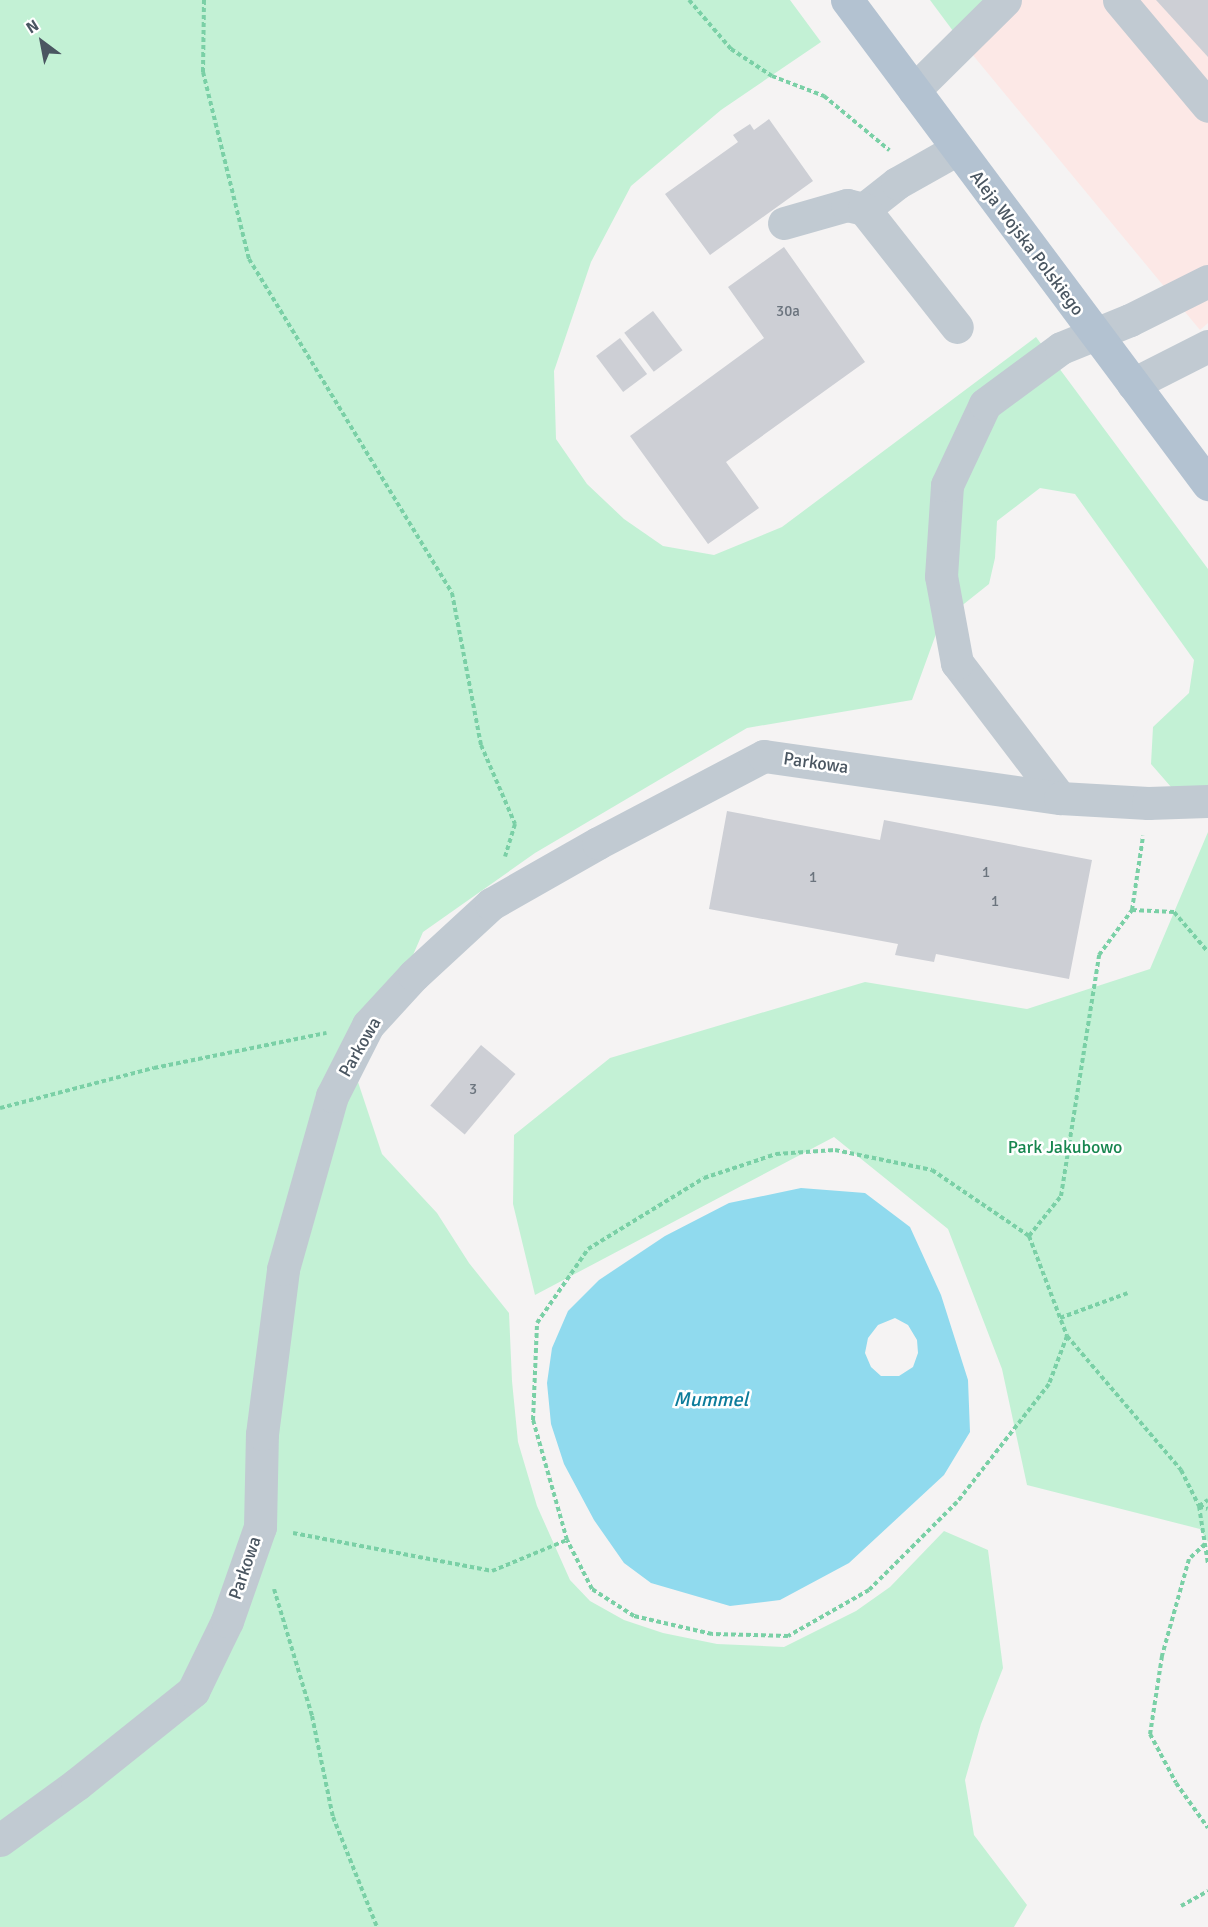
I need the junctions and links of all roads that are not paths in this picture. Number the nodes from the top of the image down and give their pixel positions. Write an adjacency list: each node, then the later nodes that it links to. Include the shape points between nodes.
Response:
1 (847, 0): 4 (main road, Aleja Wojska Polskiego)
2 (1005, 0): 4 (street)
3 (1119, 0): 5 (street)
4 (914, 90): 6 (main road, Aleja Wojska Polskiego)
5 (1208, 106)
6 (957, 149): 7 (street, via 897,183); 11 (main road, Aleja Wojska Polskiego)
7 (864, 209): 8 (street, via 847,205); 10 (street)
8 (784, 223)
9 (1208, 281): 11 (street)
10 (957, 327)
11 (1095, 334): 13 (main road, Aleja Wojska Polskiego); 15 (street, via 1061,348 985,404 947,485 941,576 957,663)
12 (1208, 346): 13 (street)
13 (1133, 384): 14 (main road, Aleja Wojska Polskiego)
14 (1208, 484)
15 (1060, 798): 16 (street, Parkowa, via 1148,803); 17 (street, Parkowa, via 764,756 491,904 414,975 368,1024 332,1096 283,1269 261,1434 260,1527 226,1621 193,1691)
16 (1208, 801)
17 (0, 1840)

